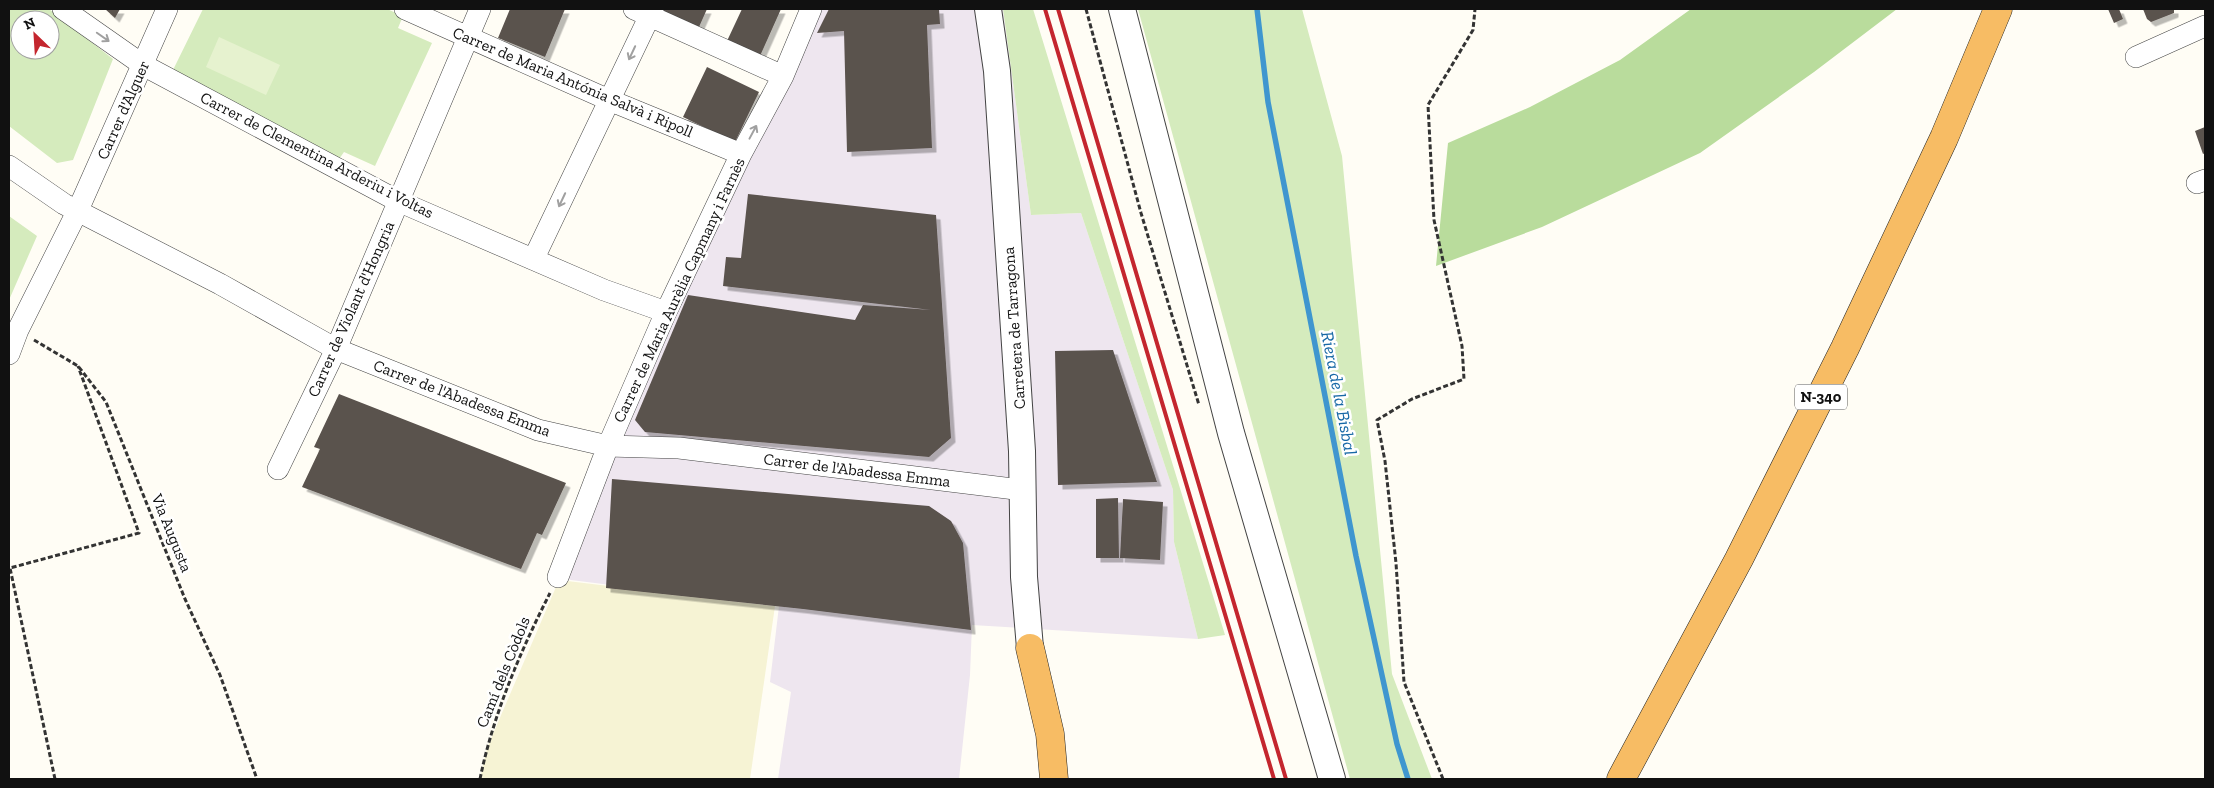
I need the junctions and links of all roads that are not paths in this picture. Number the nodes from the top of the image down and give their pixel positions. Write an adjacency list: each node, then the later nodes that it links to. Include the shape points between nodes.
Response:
1 (63, 9): 13 (street, Carrer de Clementina Arderiu i Voltas, one-way to 13)
2 (167, 9): 13 (street, Carrer d'Alguer)
3 (405, 9): 11 (street, Carrer de Maria Antónia Salvà i Ripoll)
4 (480, 9): 11 (street, Carrer de Violant d'Hongria)
5 (811, 9): 14 (street, Carrer de Maria Aurèlia Capmany i Farnès)
6 (988, 9): 26 (street, Carretera de Tarragona, via 997,71)
7 (1122, 9): 31 (street, via 1231,434)
8 (1998, 9): 32 (highway, N-340, via 1944,138 1845,348 1739,559)
9 (646, 11): 14 (street); 15 (street, one-way to 15)
10 (2205, 26): 12 (street)
11 (467, 37): 15 (street, Carrer de Maria Antónia Salvà i Ripoll); 18 (street, Carrer de Violant d'Hongria)
12 (2136, 57)
13 (143, 65): 18 (street, Carrer de Clementina Arderiu i Voltas); 19 (street, Carrer d'Alguer)
14 (783, 76): 16 (street, Carrer de Maria Aurèlia Capmany i Farnès, one-way to 14)
15 (610, 100): 16 (street, Carrer de Maria Antónia Salvà i Ripoll); 20 (street, one-way to 20)
16 (741, 154): 21 (street, Carrer de Maria Aurèlia Capmany i Farnès)
17 (9, 166): 19 (street, Carrer de l'Abadessa Emma)
18 (398, 201): 20 (street, Carrer de Clementina Arderiu i Voltas); 22 (street, Carrer de Violant d'Hongria)
19 (78, 210): 22 (street, Carrer de l'Abadessa Emma); 23 (street, Carrer d'Alguer)
20 (534, 258): 21 (street, Carrer de Clementina Arderiu i Voltas, via 604,290)
21 (666, 312): 24 (street, Carrer de Maria Aurèlia Capmany i Farnès)
22 (336, 349): 24 (street, Carrer de l'Abadessa Emma, via 538,430); 25 (street, Carrer de Violant d'Hongria)
23 (9, 354)
24 (608, 446): 26 (street, Carrer de l'Abadessa Emma, via 679,448); 27 (street, Carrer de Maria Aurèlia Capmany i Farnès)
25 (278, 469)
26 (1022, 490): 28 (street, Carretera de Tarragona)
27 (558, 577)
28 (1030, 648): 29 (highway); 30 (highway, via 1050,734)
29 (1036, 779)
30 (1054, 779)
31 (1332, 779)
32 (1621, 779)

